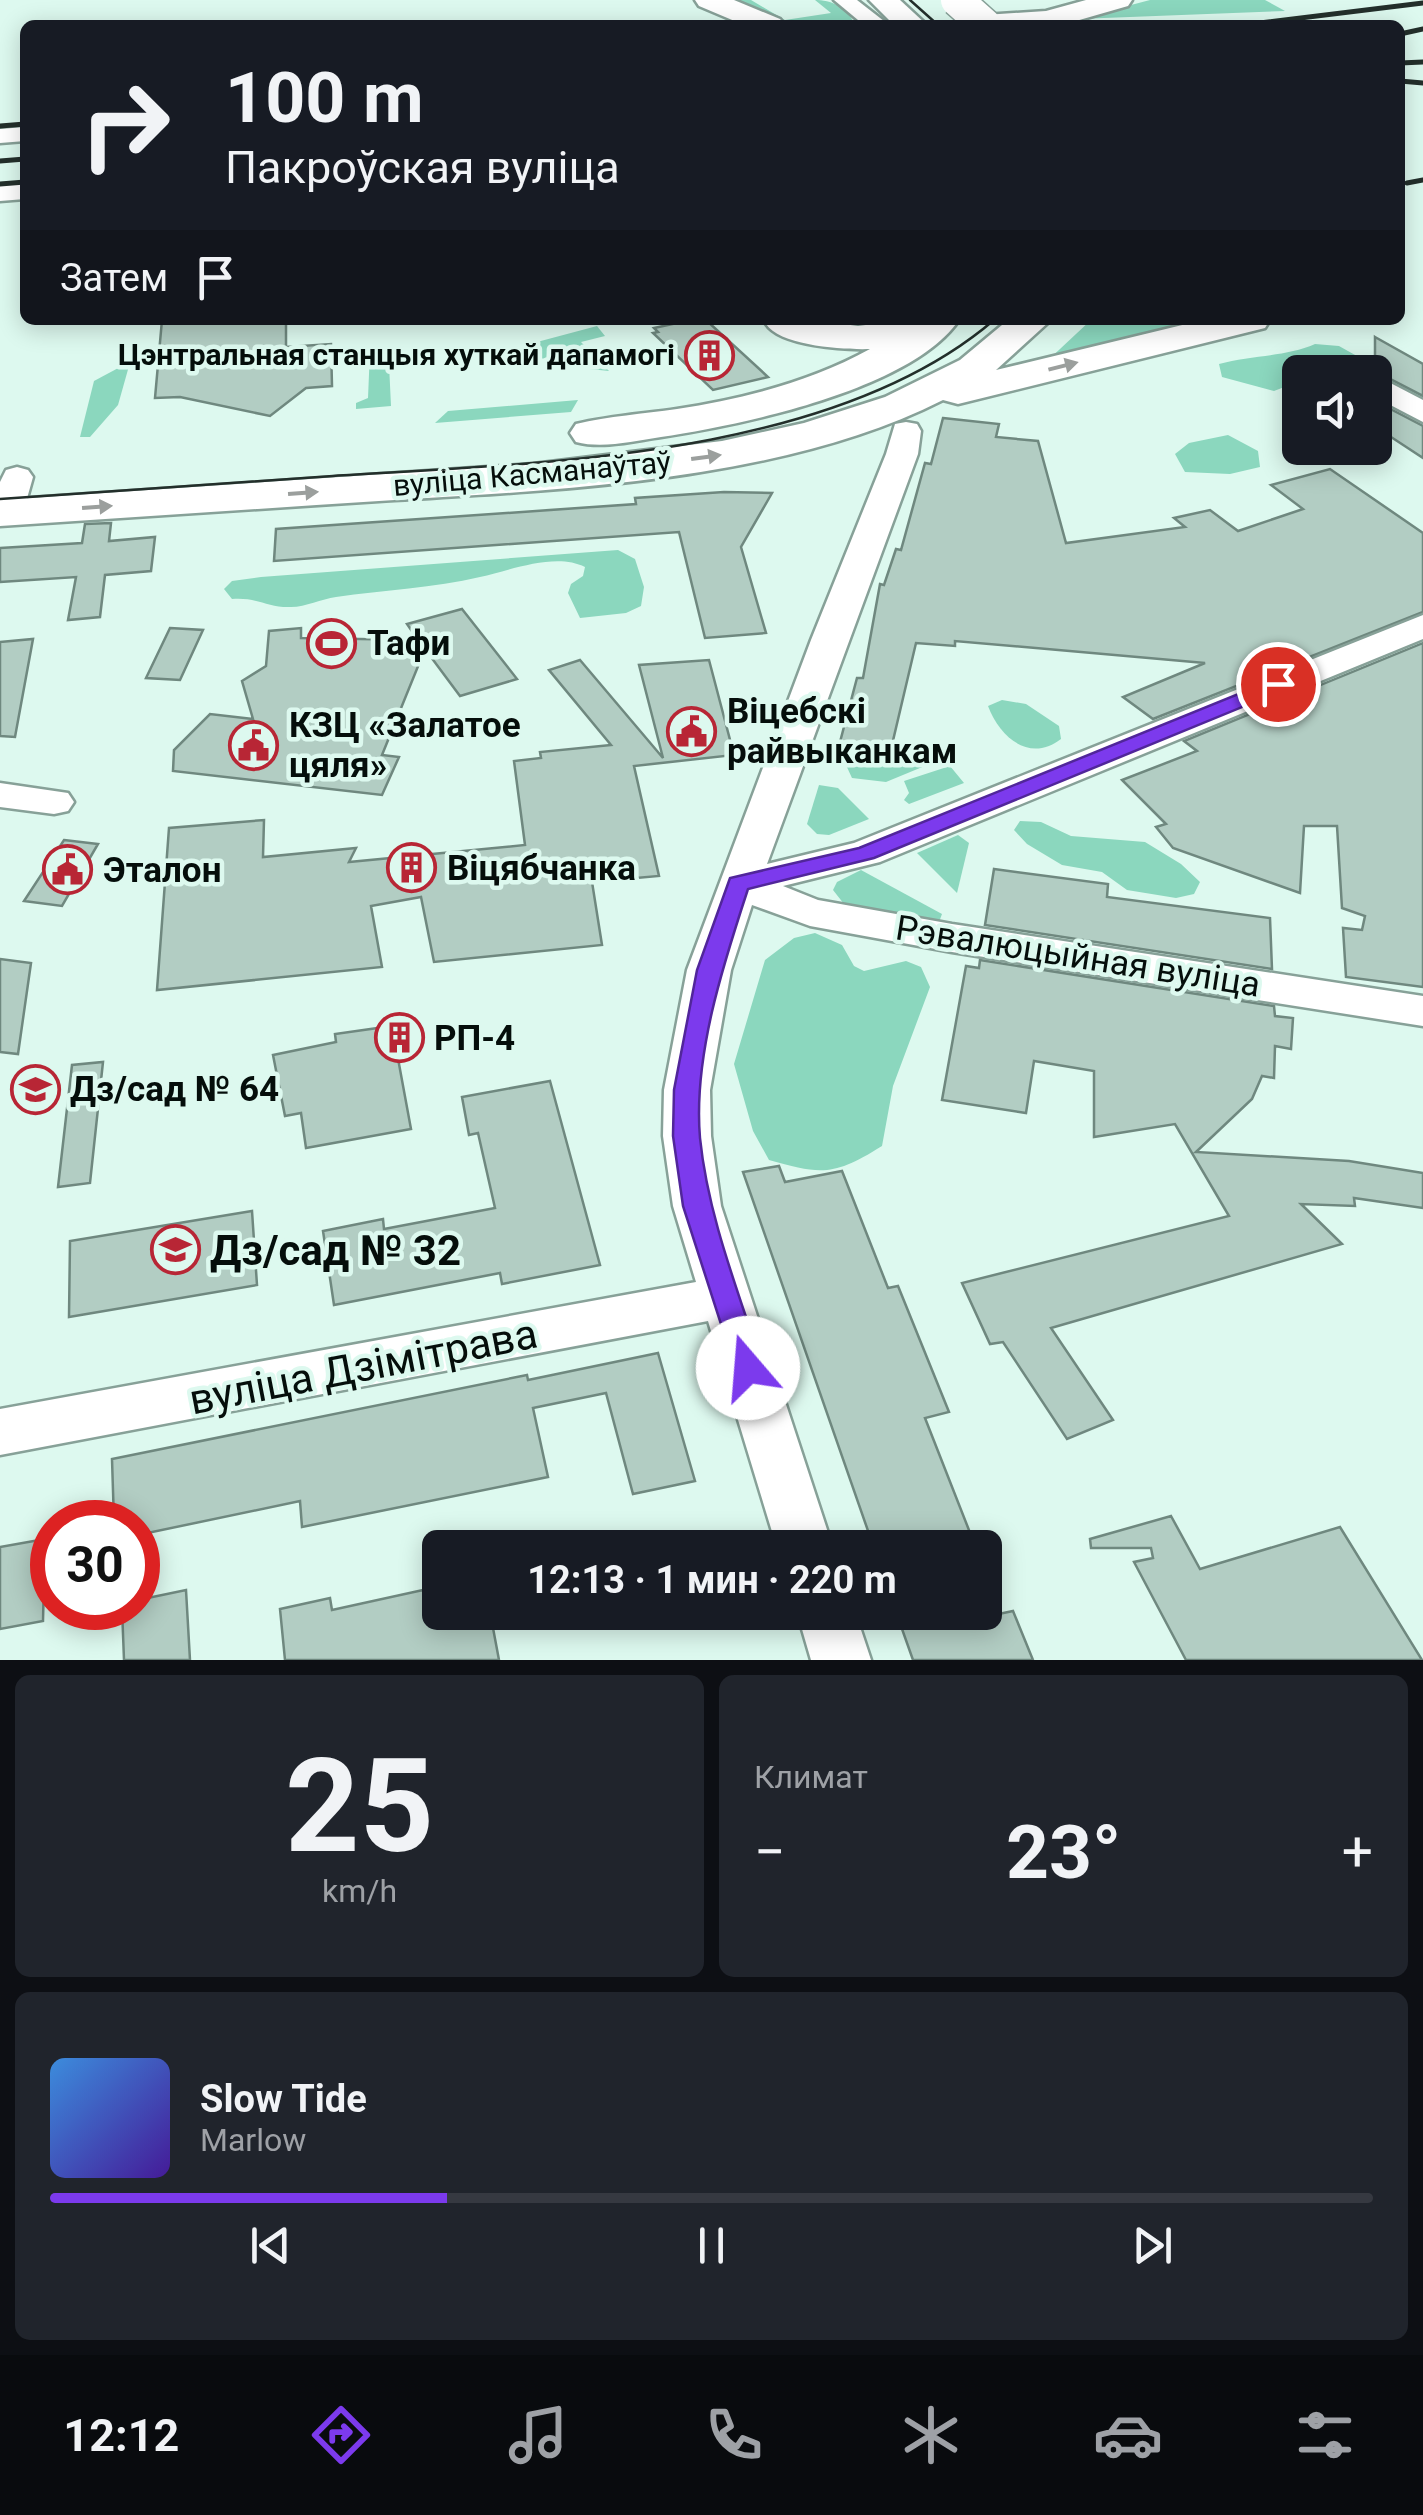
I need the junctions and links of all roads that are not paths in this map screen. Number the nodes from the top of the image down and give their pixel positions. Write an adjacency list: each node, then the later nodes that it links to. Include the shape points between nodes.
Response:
1 (709, 0): 7 (main road)
2 (956, 0): 9 (main road, bridge)
3 (1037, 0): 10 (main road)
4 (1072, 0): 5 (main road)
5 (1116, 1): 11 (main road)
6 (862, 3): 8 (main road)
7 (758, 20)
8 (901, 20)
9 (977, 20)
10 (990, 20)
11 (1047, 20)
12 (784, 325): 19 (main road, via 810,370)
13 (790, 325): 17 (main road)
14 (931, 325): 17 (main road, вуліца Касманаўтаў)
15 (1026, 325): 18 (main road)
16 (1228, 325): 18 (main road, вуліца Касманаўтаў, one-way to 16)
17 (866, 352): 19 (main road, вуліца Касманаўтаў)
18 (966, 382): 22 (main road, вуліца Касманаўтаў)
19 (796, 393): 23 (main road, вуліца Касманаўтаў, via 652,426)
20 (1392, 394): 21 (street)
21 (1423, 412)
22 (899, 415): 23 (main road, вуліца Касманаўтаў, one-way to 22, via 632,467); 27 (street, via 902,454)
23 (7, 496)
24 (1423, 626): 27 (street, via 866,853)
25 (0, 795): 26 (street)
26 (54, 802)
27 (738, 884): 28 (street, Рэвалюцыйная вуліца, via 810,912 916,932); 29 (street, via 709,970 687,1090 697,1206)
28 (1423, 1011)
29 (726, 1297): 30 (street, вуліца Дзімітрава); 31 (street)
30 (0, 1432)
31 (800, 1530)
32 (832, 1630): 33 (street)
33 (841, 1660)

